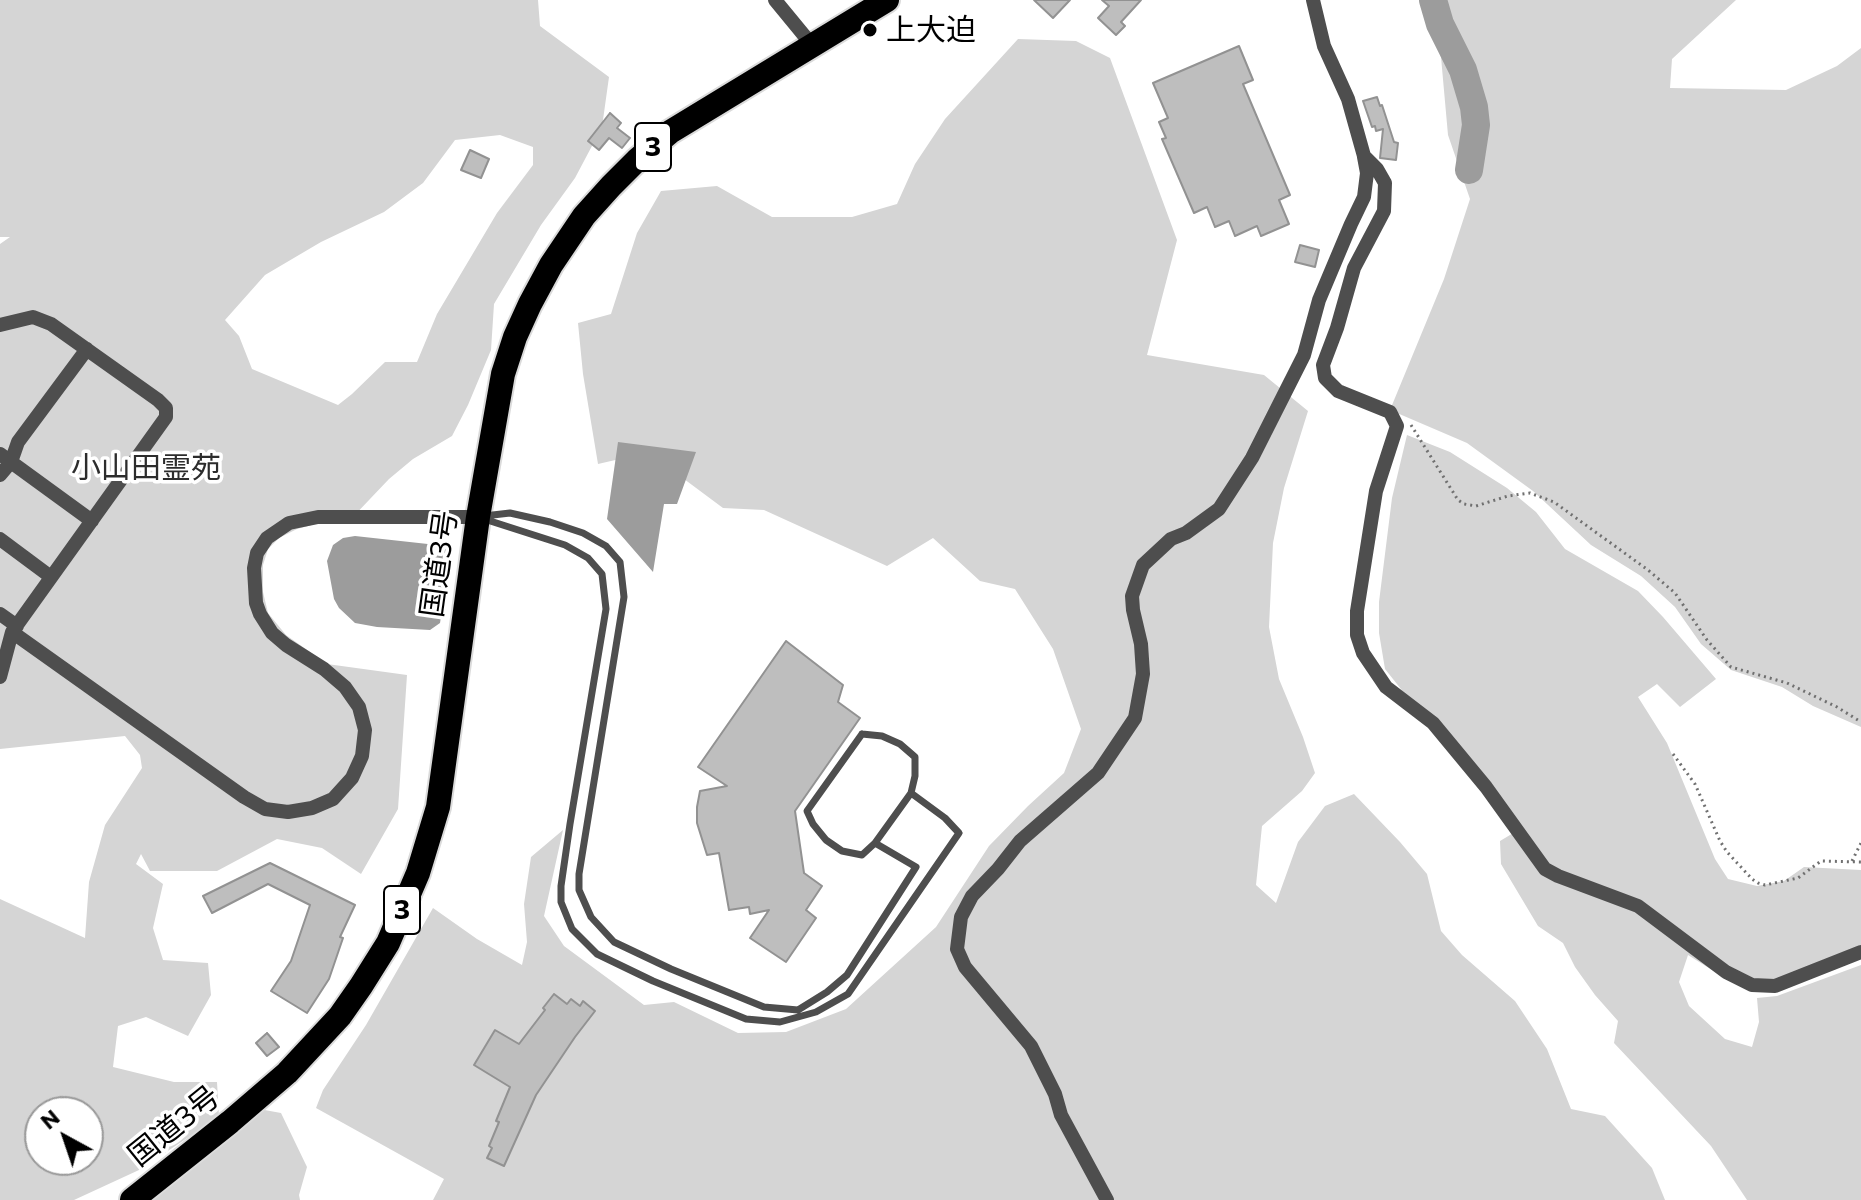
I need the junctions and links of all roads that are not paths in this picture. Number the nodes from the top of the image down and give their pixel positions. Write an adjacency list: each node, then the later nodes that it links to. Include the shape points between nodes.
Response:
1 (775, 0): 4 (street)
2 (887, 0): 4 (highway, 国道3号 / 3)
3 (1313, 0): 5 (street)
4 (812, 45): 10 (highway, 国道3号 / 3, via 670,132 584,216 551,265 515,337 495,411)
5 (1364, 156): 19 (street, via 1385,183 1384,211 1354,268 1323,365 1325,378 1338,391 1390,412 1397,426 1376,491 1357,611 1363,653 1386,687 1433,723 1545,869 1638,906 1726,972 1752,985 1775,986); 21 (street, via 1364,197 1319,300 1304,355 1252,458 1219,509 1171,539 1143,565 1132,596 1143,674 1135,718 1098,773 1020,841 972,896 961,917 957,949 965,967 1031,1046)
6 (0, 325): 7 (street, via 33,317)
7 (87, 349): 8 (street); 11 (street, via 166,408 166,417)
8 (5, 458): 9 (street); 11 (street)
9 (0, 475)
10 (478, 517): 15 (street, via 318,517 289,523 267,538 257,553 256,603 265,623 286,645 345,687 359,707 365,730 352,778 333,799 312,808 265,809 244,797); 17 (lane, via 565,545 602,574 606,609 561,894 572,929 597,954 746,1019 780,1022 816,1012 848,994 959,833); 18 (lane, via 510,513 550,522 606,546 620,562 624,597 579,874 579,890 591,917 614,942 764,1007 798,1010 847,975 916,867); 20 (highway, 国道3号 / 3, via 438,807 418,873 388,943 340,1016 287,1073)
11 (92, 521): 13 (street)
12 (0, 539): 13 (street)
13 (51, 577): 15 (street)
14 (0, 614): 15 (street)
15 (14, 629): 16 (street)
16 (0, 677)
17 (911, 793): 18 (lane); 18 (lane, via 915,757 882,736 862,734 807,811 826,840 842,851 862,855)
18 (875, 843)
19 (1861, 952)
20 (132, 1200)
21 (1107, 1200)

